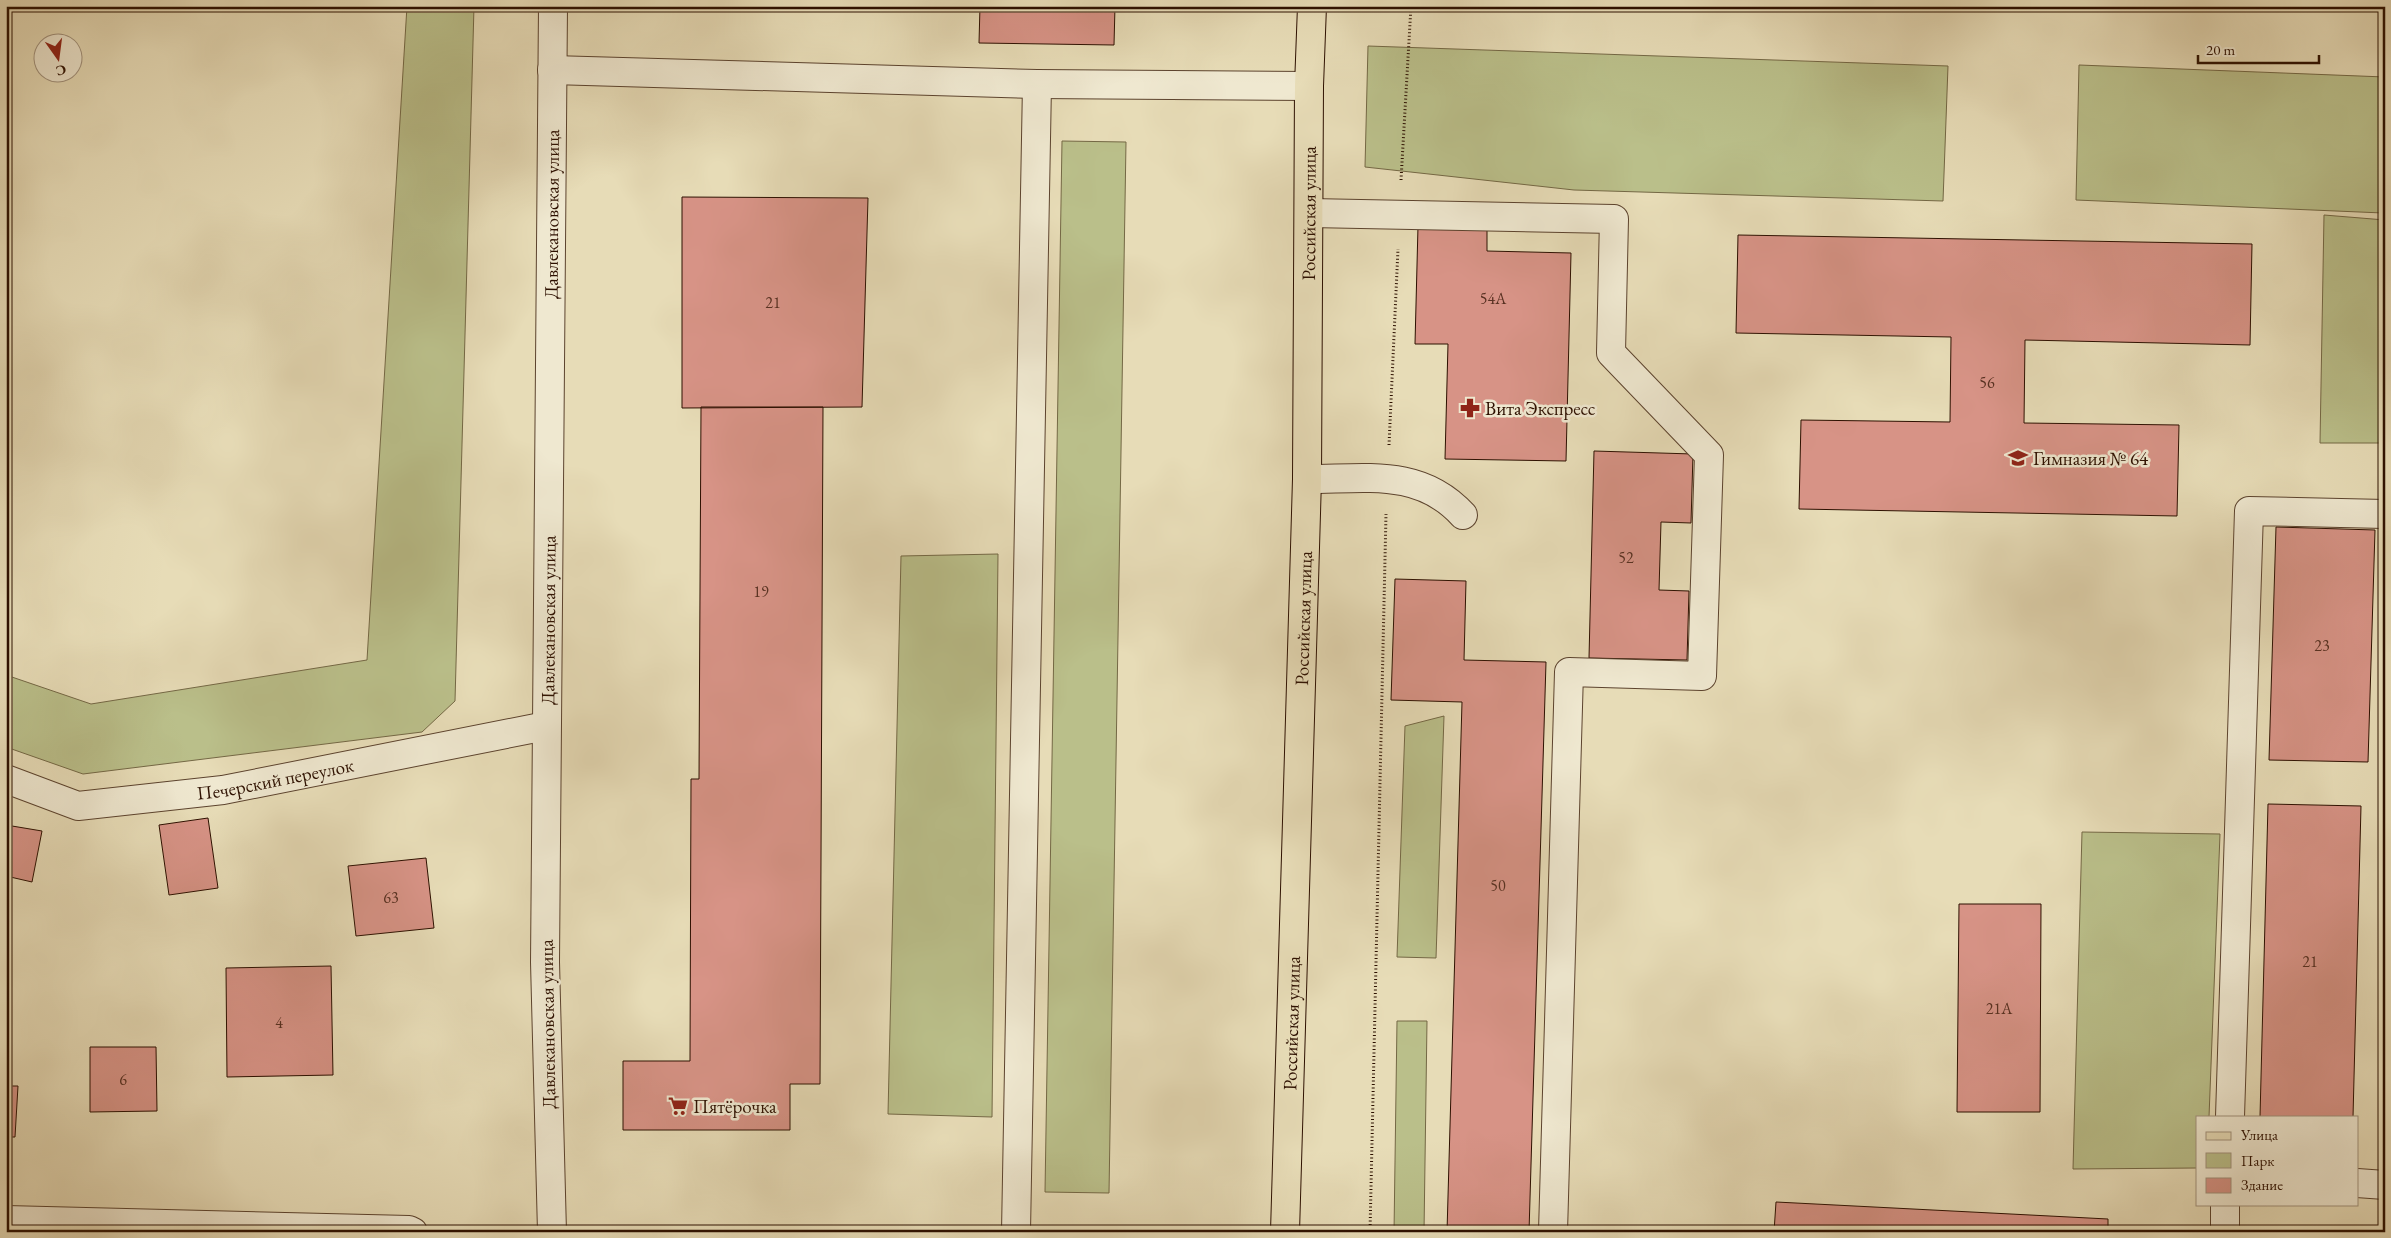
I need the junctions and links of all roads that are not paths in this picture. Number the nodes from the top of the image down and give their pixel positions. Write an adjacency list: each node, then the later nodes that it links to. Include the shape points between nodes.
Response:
1 (553, 6): 3 (street, Давлекановская улица)
2 (1312, 6): 5 (main road, Российская улица)
3 (552, 70): 4 (street); 10 (street, Давлекановская улица)
4 (1037, 84): 5 (street); 19 (street)
5 (1309, 86): 6 (main road, Российская улица)
6 (1310, 213): 7 (main road, Российская улица); 21 (street, via 1614,219 1611,353 1709,455 1702,676 1569,672)
7 (1307, 479): 9 (street, via 1412,482 1446,497); 20 (main road, Российская улица)
8 (2385, 514): 12 (street, via 2249,511)
9 (1464, 515)
10 (546, 726): 11 (street, Печерский переулок, via 223,790 78,806); 18 (street, Давлекановская улица, via 545,962)
11 (6, 779)
12 (2230, 1116)
13 (2358, 1183): 14 (street)
14 (2385, 1185)
15 (2225, 1206): 22 (street)
16 (6, 1220): 17 (street)
17 (413, 1232)
18 (552, 1232)
19 (1016, 1232)
20 (1285, 1232)
21 (1552, 1232)
22 (2225, 1232)

